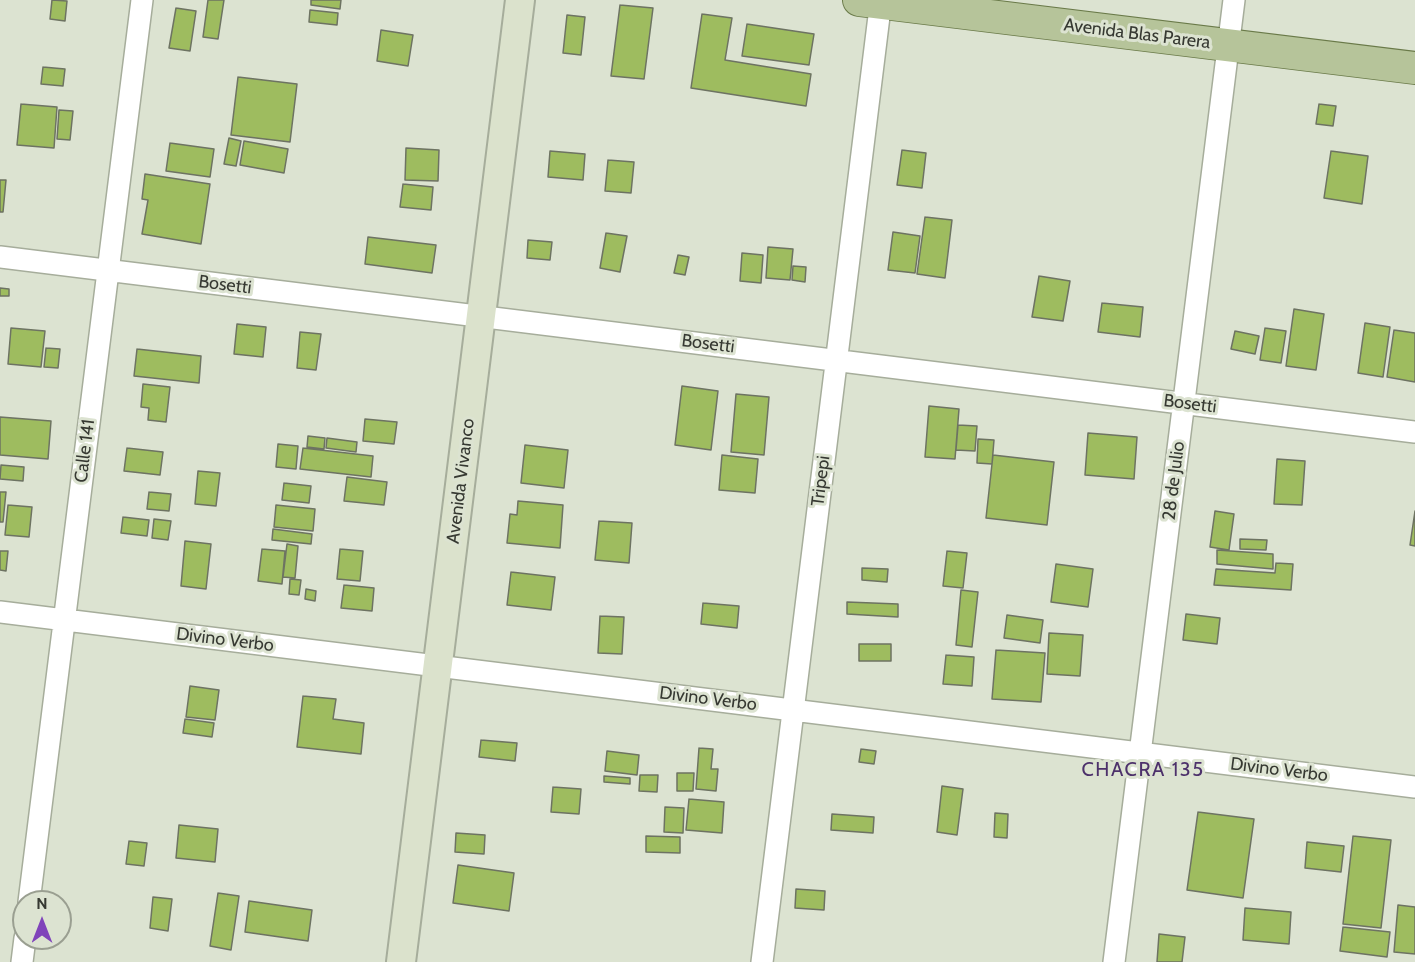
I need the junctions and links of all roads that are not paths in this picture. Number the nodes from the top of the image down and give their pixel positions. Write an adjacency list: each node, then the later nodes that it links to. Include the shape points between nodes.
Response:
1 (142, 0): 8 (street, Calle 141)
2 (520, 0): 9 (street, Avenida Vivanco)
3 (1234, 0): 5 (street, 28 de Julio)
4 (873, 1): 5 (main road, Avenida Blas Parera); 10 (street, Tripepi)
5 (1228, 45): 6 (main road, Avenida Blas Parera); 11 (street, 28 de Julio)
6 (1415, 68)
7 (0, 257): 8 (street, Bosetti)
8 (108, 270): 9 (street, Bosetti); 14 (street, Calle 141)
9 (481, 316): 10 (street, Bosetti); 15 (street, Avenida Vivanco)
10 (836, 360): 11 (street, Bosetti); 16 (street, Tripepi)
11 (1184, 404): 12 (street, Bosetti); 17 (street, 28 de Julio)
12 (1415, 432)
13 (0, 612): 14 (street, Divino Verbo)
14 (64, 620): 15 (street, Divino Verbo); 19 (street, Calle 141)
15 (438, 666): 16 (street, Divino Verbo); 20 (street, Avenida Vivanco)
16 (793, 710): 17 (street, Divino Verbo); 21 (street, Tripepi)
17 (1140, 753): 18 (street, Divino Verbo); 22 (street, 28 de Julio)
18 (1415, 787)
19 (30, 890)
20 (401, 962)
21 (762, 962)
22 (1114, 962)

